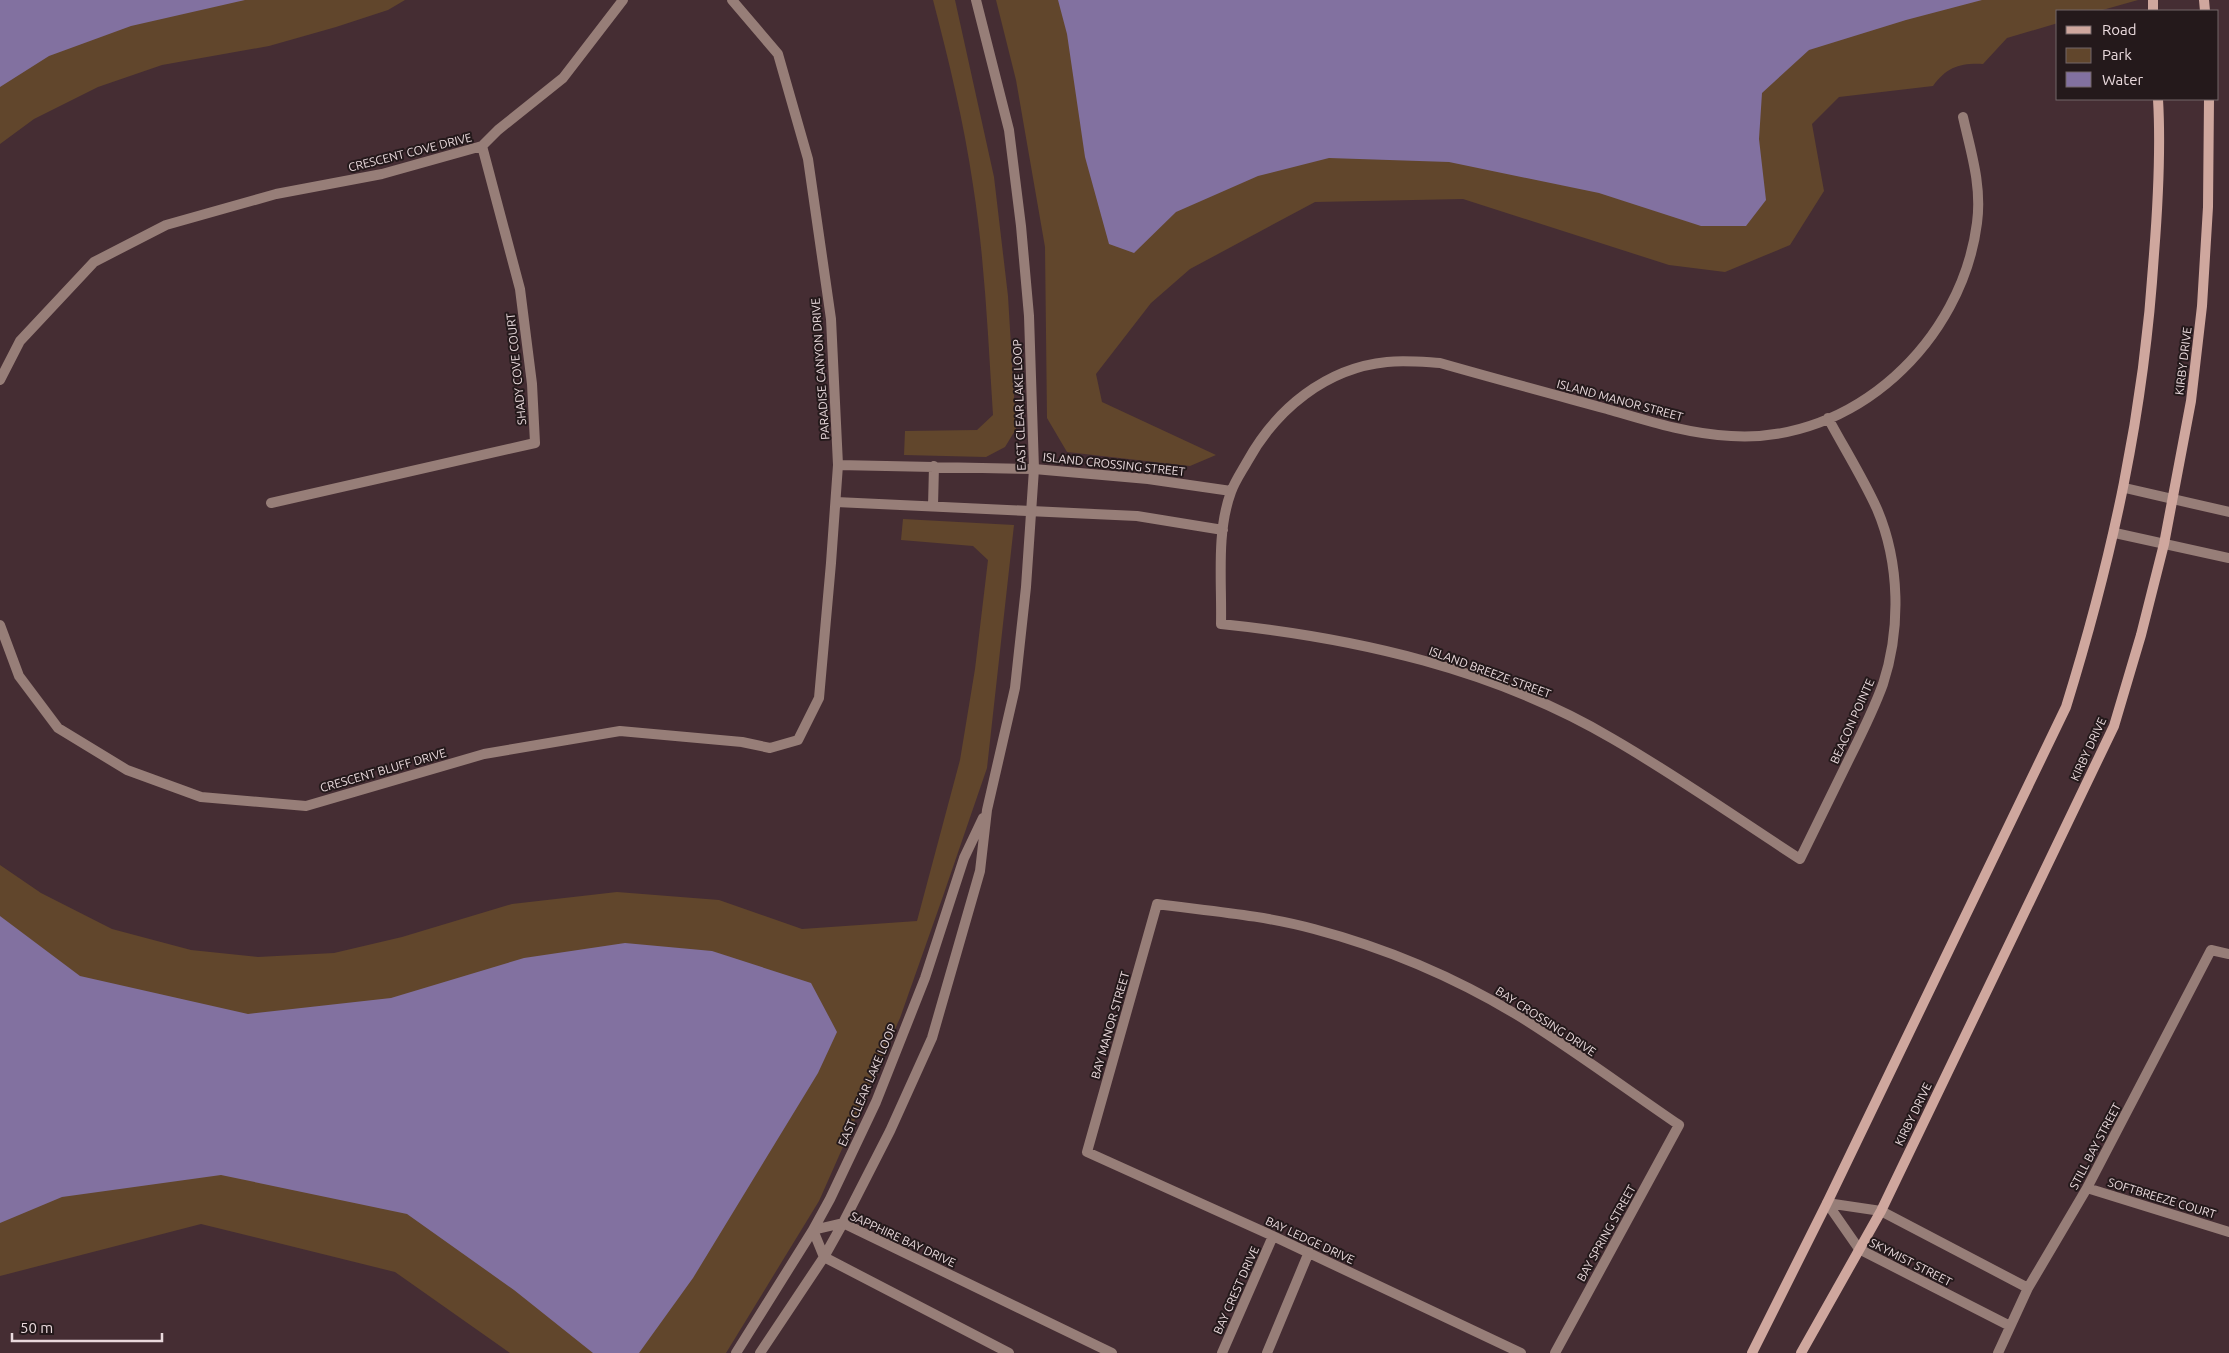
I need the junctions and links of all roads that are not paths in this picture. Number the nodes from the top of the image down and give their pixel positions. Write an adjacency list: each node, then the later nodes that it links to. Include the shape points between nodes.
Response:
1 (622, 0): 7 (street, CRESCENT COVE DRIVE, via 563,78)
2 (732, 0): 10 (street, PARADISE CANYON DRIVE, via 778,54 808,159 831,319)
3 (976, 0): 12 (street, EAST CLEAR LAKE LOOP, via 1009,130 1021,226 1029,316)
4 (2158, 100): 13 (main road, via 2158,205 2151,301 2141,394)
5 (2209, 100): 15 (main road, KIRBY DRIVE, via 2208,207 2202,306 2191,401)
6 (1963, 117): 9 (street, ISLAND MANOR STREET, via 1979,186 1976,231 1959,291 1944,320 1923,349 1898,374 1870,396)
7 (482, 146): 8 (street, CRESCENT COVE DRIVE, via 382,174 276,194 166,225 94,262 20,341); 17 (street, SHADY COVE COURT, via 520,289 532,384 535,443)
8 (0, 380)
9 (1828, 418): 14 (street, ISLAND MANOR STREET, via 1798,429 1766,435 1733,437 1697,433 1440,363 1386,362 1354,369 1303,395 1263,436); 29 (street, BEACON POINTE, via 1877,510 1893,572 1895,617 1883,684)
10 (838, 465): 11 (street, ISLAND CROSSING STREET); 16 (street, PARADISE CANYON DRIVE)
11 (934, 466): 12 (street, ISLAND CROSSING STREET); 18 (street)
12 (1034, 468): 14 (street, ISLAND CROSSING STREET, via 1148,478); 19 (street, EAST CLEAR LAKE LOOP)
13 (2125, 488): 15 (street); 22 (main road)
14 (1231, 492): 21 (street, ISLAND MANOR STREET)
15 (2174, 500): 20 (street); 23 (main road, KIRBY DRIVE)
16 (836, 502): 18 (street); 27 (street, PARADISE CANYON DRIVE)
17 (271, 504)
18 (932, 506): 19 (street)
19 (1031, 511): 21 (street, via 1137,516); 28 (street, EAST CLEAR LAKE LOOP, via 1015,688)
20 (2229, 512)
21 (1222, 530): 25 (street, ISLAND MANOR STREET)
22 (2115, 533): 23 (street); 35 (main road, via 2093,622 2066,707)
23 (2164, 544): 24 (street); 36 (main road, KIRBY DRIVE, via 2114,726)
24 (2229, 558)
25 (1221, 624): 29 (street, ISLAND BREEZE STREET, via 1348,641 1425,661 1546,705 1612,738)
26 (0, 625): 27 (street, CRESCENT BLUFF DRIVE, via 18,676 58,728 127,770 210,798 306,806 484,754 620,730 742,742 770,748 798,740)
27 (819, 698)
28 (986, 810): 37 (street, EAST CLEAR LAKE LOOP, via 980,872 932,1038); 38 (street, EAST CLEAR LAKE LOOP, via 964,858 925,978 876,1102)
29 (1800, 860)
30 (1157, 904): 32 (street, BAY CROSSING DRIVE, via 1266,918 1314,929 1380,949 1438,973 1520,1017); 33 (street, BAY MANOR STREET)
31 (2229, 954): 34 (street, STILL BAY STREET, via 2211,950)
32 (1679, 1125): 53 (street, BAY SPRING STREET)
33 (1086, 1152): 40 (street, BAY LEDGE DRIVE)
34 (2087, 1188): 39 (street, SOFTBREEZE COURT); 44 (street, STILL BAY STREET)
35 (1827, 1202): 36 (street); 41 (street, SKYMIST STREET); 54 (main road)
36 (1881, 1211): 41 (main road, KIRBY DRIVE); 44 (street)
37 (843, 1224): 38 (street, SAPPHIRE BAY DRIVE); 43 (street, EAST CLEAR LAKE LOOP); 49 (street, SAPPHIRE BAY DRIVE)
38 (813, 1230): 43 (street); 46 (street, EAST CLEAR LAKE LOOP)
39 (2229, 1232)
40 (1273, 1236): 42 (street, BAY LEDGE DRIVE); 50 (street, BAY CREST DRIVE)
41 (1859, 1249): 45 (street, SKYMIST STREET); 55 (main road, KIRBY DRIVE)
42 (1308, 1252): 51 (street); 52 (street, BAY LEDGE DRIVE)
43 (824, 1257): 47 (street, EAST CLEAR LAKE LOOP); 48 (street)
44 (2028, 1288): 45 (street, STILL BAY STREET)
45 (2010, 1326): 56 (street, STILL BAY STREET)
46 (736, 1353)
47 (760, 1353)
48 (1009, 1353)
49 (1112, 1353)
50 (1222, 1353)
51 (1267, 1353)
52 (1521, 1353)
53 (1555, 1353)
54 (1752, 1353)
55 (1801, 1353)
56 (1998, 1353)

